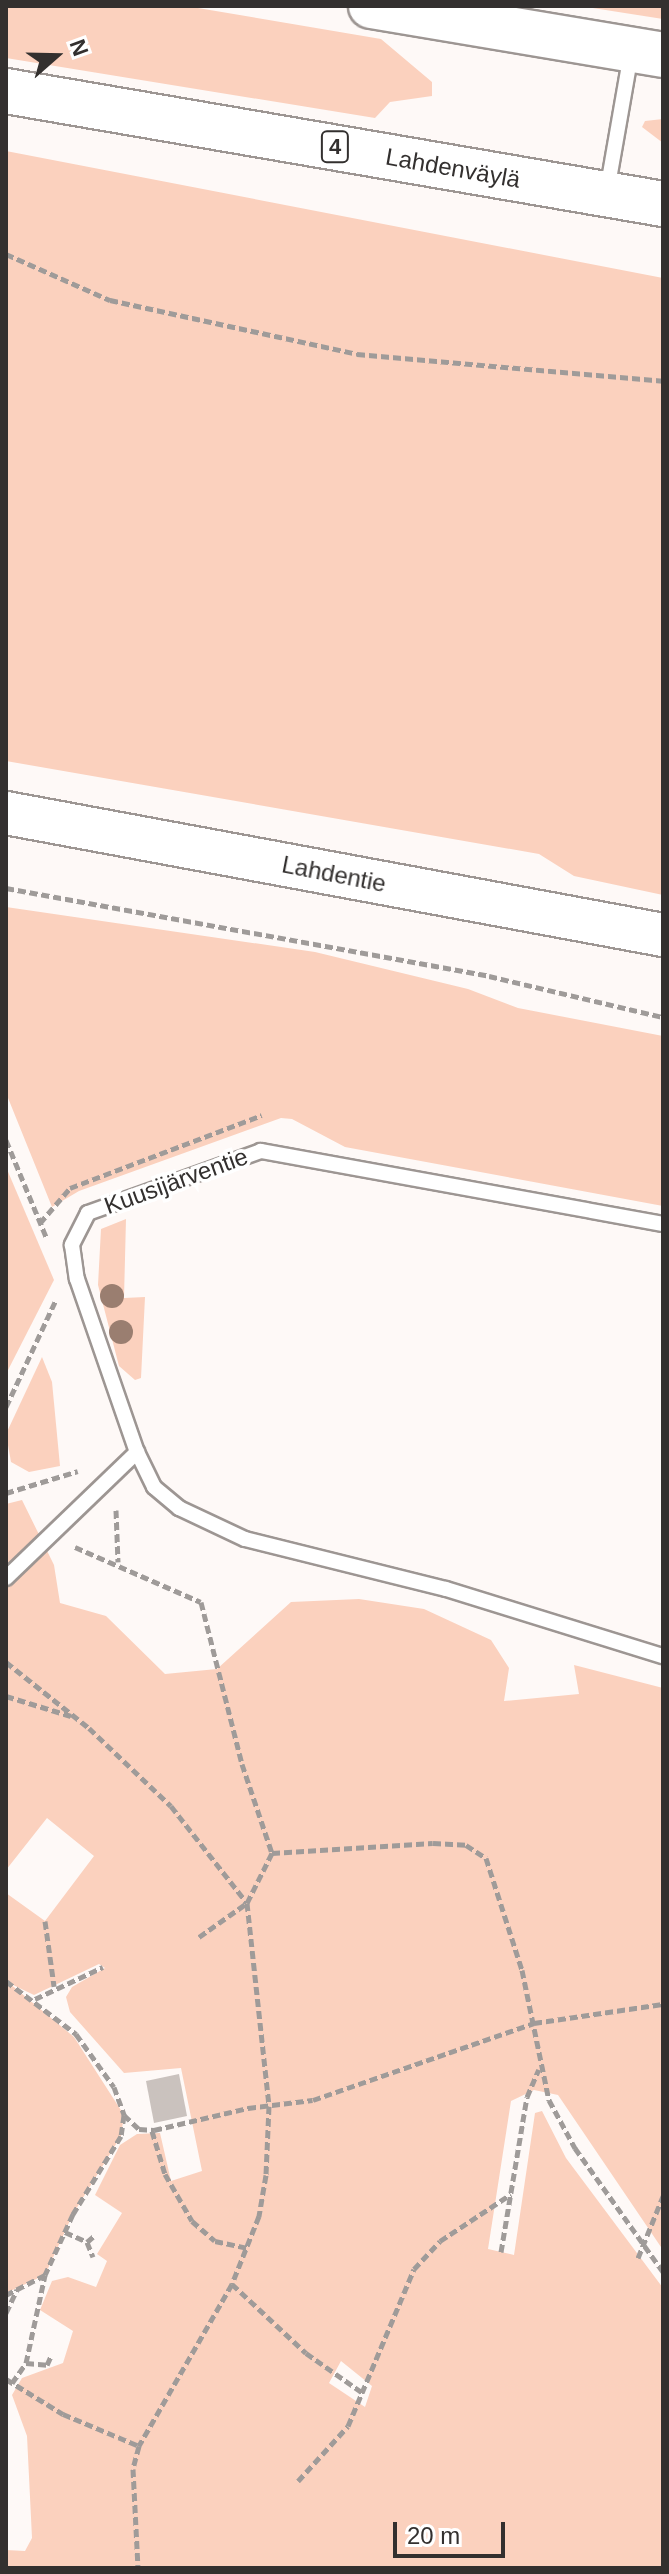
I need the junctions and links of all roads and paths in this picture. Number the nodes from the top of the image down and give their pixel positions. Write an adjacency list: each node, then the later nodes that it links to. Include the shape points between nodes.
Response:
1 (371, 6): 2 (highway)
2 (648, 53): 4 (lane)
3 (6, 91): 4 (highway, Lahdenväylä / 4)
4 (607, 194): 5 (highway, Lahdenväylä / 4)
5 (663, 204)
6 (6, 254): 7 (path, via 110,300 357,354)
7 (663, 381)
8 (6, 813): 10 (main road, Lahdentie)
9 (6, 888): 11 (path, via 489,976)
10 (663, 935)
11 (663, 1017)
12 (6, 1140): 14 (path)
13 (663, 1224): 17 (lane, Kuusijärventie, via 279,1151 240,1155 88,1213 72,1245 77,1279)
14 (52, 1250)
15 (57, 1297): 16 (path)
16 (6, 1407)
17 (134, 1458): 18 (path); 19 (lane); 20 (path, via 114,1534); 22 (lane, Kuusijärventie, via 166,1499 245,1539 446,1589)
18 (6, 1493)
19 (51, 1534): 20 (path); 21 (lane)
20 (118, 1562): 26 (path, via 201,1602 242,1764)
21 (6, 1578)
22 (663, 1656)
23 (7, 1663): 25 (path)
24 (6, 1696): 25 (path)
25 (76, 1717): 27 (path, via 171,1806)
26 (272, 1853): 27 (path); 35 (path, via 466,1845 486,1858)
27 (247, 1903): 29 (path); 37 (path)
28 (45, 1921): 32 (path)
29 (199, 1937)
30 (103, 1967): 32 (path)
31 (6, 1981): 33 (path)
32 (54, 1986): 33 (path)
33 (34, 2000): 38 (path, via 76,2034 114,2087)
34 (663, 2004): 35 (path)
35 (534, 2023): 36 (path); 37 (path, via 341,2094)
36 (539, 2068): 40 (path, via 527,2097); 46 (path, via 575,2148)
37 (269, 2106): 39 (path); 45 (path, via 266,2175)
38 (124, 2115): 39 (path, via 139,2129); 42 (path, via 121,2136)
39 (151, 2130): 45 (path, via 165,2174 192,2221 215,2241)
40 (511, 2194): 47 (path); 60 (path, via 440,2241 414,2269)
41 (663, 2196): 46 (path)
42 (65, 2232): 44 (path); 51 (path)
43 (95, 2235): 44 (path)
44 (87, 2242): 48 (path)
45 (247, 2248): 52 (path)
46 (643, 2248): 49 (path); 50 (path)
47 (501, 2252)
48 (93, 2257)
49 (638, 2258)
50 (663, 2272)
51 (45, 2275): 53 (path); 57 (path)
52 (232, 2284): 60 (path, via 306,2353); 61 (path)
53 (17, 2289): 54 (path); 55 (path)
54 (6, 2295)
55 (6, 2313)
56 (51, 2356): 57 (path, via 47,2365)
57 (26, 2363): 59 (path)
58 (6, 2379): 59 (path)
59 (12, 2383): 61 (path, via 63,2414)
60 (363, 2393): 62 (path, via 348,2426)
61 (139, 2446): 63 (path, via 133,2469)
62 (298, 2481)
63 (138, 2568)

